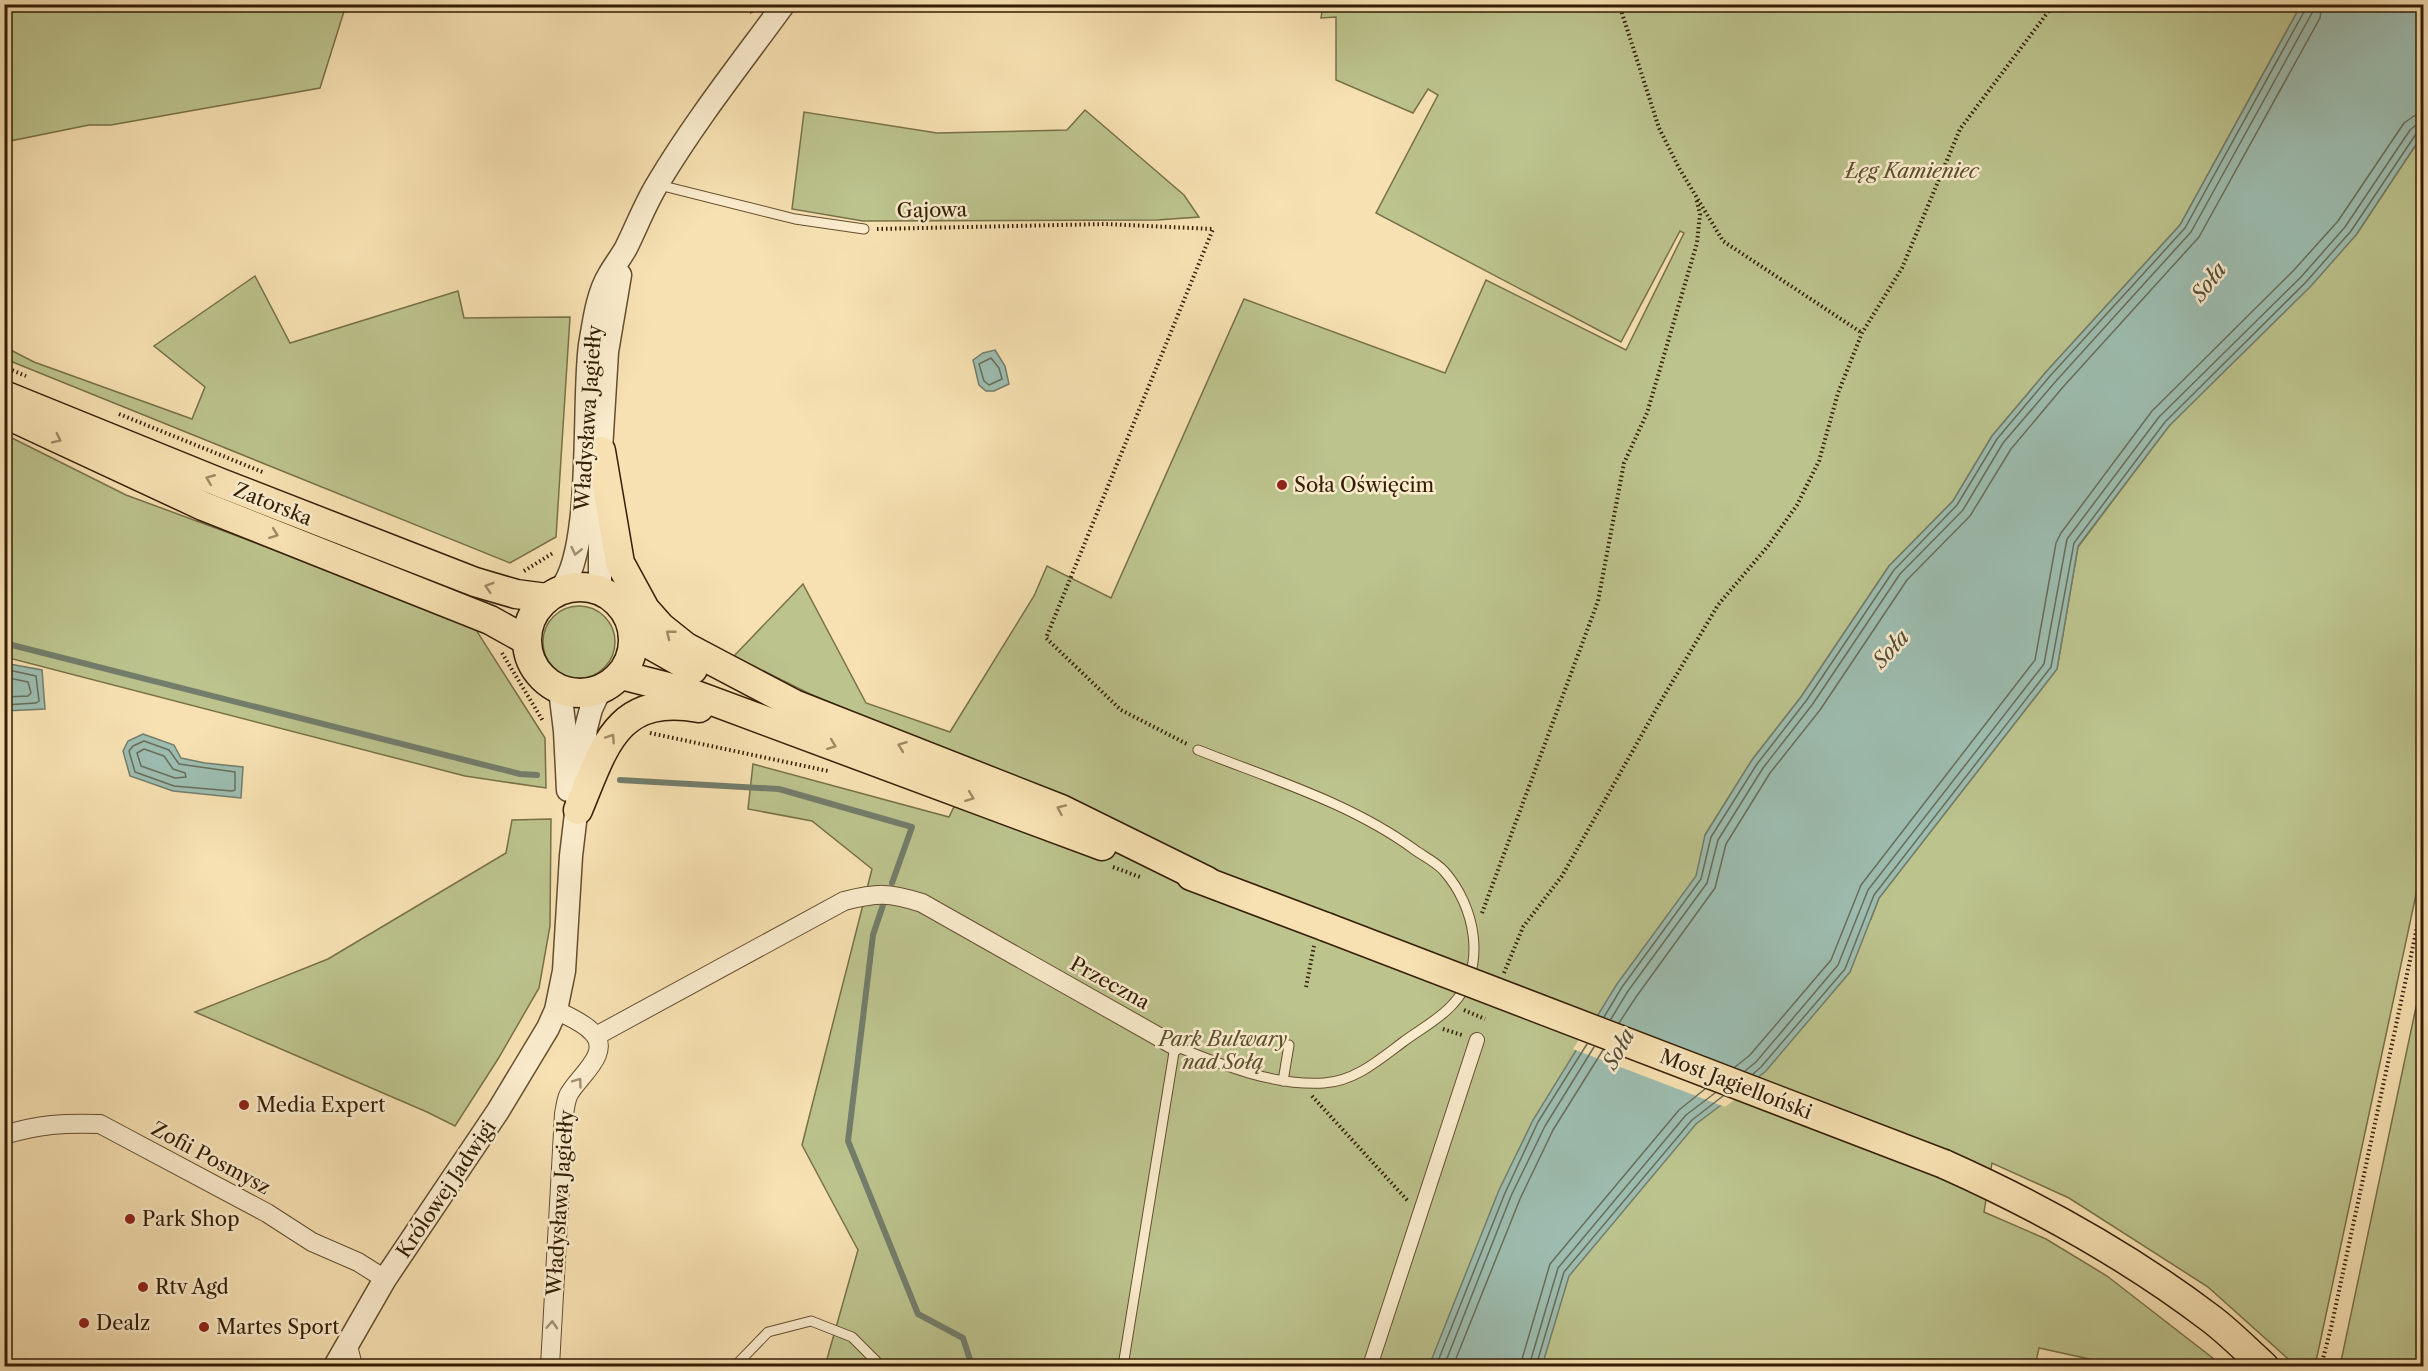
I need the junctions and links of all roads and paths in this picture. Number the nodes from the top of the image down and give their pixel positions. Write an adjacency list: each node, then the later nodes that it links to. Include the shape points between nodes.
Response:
1 (784, 4): 4 (street, Władysława Jagiełły)
2 (1619, 4): 5 (path, via 1659,128)
3 (2054, 4): 8 (path, via 1960,129 1902,268)
4 (657, 184): 6 (lane, via 795,219); 7 (street, Władysława Jagiełły)
5 (1696, 198): 8 (path, via 1723,241); 28 (path, via 1700,214 1697,243 1647,413 1624,463 1598,601)
6 (864, 230): 23 (path, Gajowa, via 1106,224 1213,229 1046,638 1121,710)
7 (625, 248): 14 (street, Władysława Jagiełły, via 607,352); 17 (street, Władysława Jagiełły, one-way to 17, via 607,277 597,307 587,378 580,530 568,580)
8 (1862, 333): 29 (path, via 1838,393 1819,462 1797,505 1718,605 1562,876 1523,927)
9 (4, 367): 10 (path)
10 (36, 381)
11 (4, 395): 17 (main road, Zatorska, one-way to 11, via 516,594 475,582)
12 (114, 412): 15 (path)
13 (4, 413): 19 (main road, Zatorska, one-way to 19, via 203,506 490,620)
14 (601, 451): 16 (street, Władysława Jagiełły); 22 (main road, one-way to 14, via 686,647 645,609 620,563)
15 (269, 474)
16 (600, 591): 17 (main road, via 573,587); 18 (main road, via 623,608)
17 (553, 594): 19 (main road, via 535,609)
18 (633, 635): 20 (main road, via 628,663); 22 (main road, via 668,657)
19 (526, 640): 21 (main road, via 535,670)
20 (610, 682): 21 (main road, via 573,693); 22 (main road, via 688,693); 24 (street, via 591,709 586,728)
21 (560, 690): 25 (street)
22 (786, 714): 24 (main road, one-way to 22, via 608,741 624,723 649,708 689,706); 27 (main road, Most Jagielloński, via 1026,819 1207,881)
23 (1198, 750): 28 (lane, Przeczna, via 1337,805 1394,834 1443,870 1471,915)
24 (578, 810): 25 (street)
25 (571, 856): 33 (street, via 564,971)
26 (2424, 896): 53 (path)
27 (1320, 935): 30 (path); 52 (main road, Most Jagielloński, bridge, via 1944,1164 2011,1194 2142,1270 2211,1319)
28 (1474, 935): 31 (lane, Przeczna, via 1470,972)
29 (1502, 978)
30 (1306, 987)
31 (1452, 1006): 34 (path); 35 (lane, Przeczna)
32 (1490, 1009): 34 (path)
33 (556, 1010): 36 (street); 44 (street, Królowej Jadwigi, via 498,1111)
34 (1485, 1019): 37 (path)
35 (1427, 1024): 37 (path); 41 (lane, Przeczna, via 1370,1067 1350,1077 1325,1083)
36 (596, 1036): 39 (street, Przeczna, via 844,901 873,894 896,894 922,903); 47 (street, Władysława Jagiełły, one-way to 36, via 564,1114 568,1095 594,1063)
37 (1477, 1040): 43 (street)
38 (1289, 1045): 40 (lane)
39 (1175, 1046): 40 (lane, Przeczna); 50 (lane)
40 (1283, 1081): 41 (lane, Przeczna)
41 (1300, 1082): 43 (path)
42 (4, 1135): 44 (street, Zofii Posmysz, via 35,1125 100,1124)
43 (1420, 1215): 51 (street)
44 (385, 1279): 45 (street, Królowej Jadwigi)
45 (350, 1356): 46 (street, Królowej Jadwigi)
46 (335, 1366)
47 (550, 1366)
48 (735, 1366): 49 (lane, via 768,1332 811,1321 852,1337)
49 (881, 1366)
50 (1123, 1366)
51 (1370, 1366)
52 (2264, 1366)
53 (2321, 1366)

